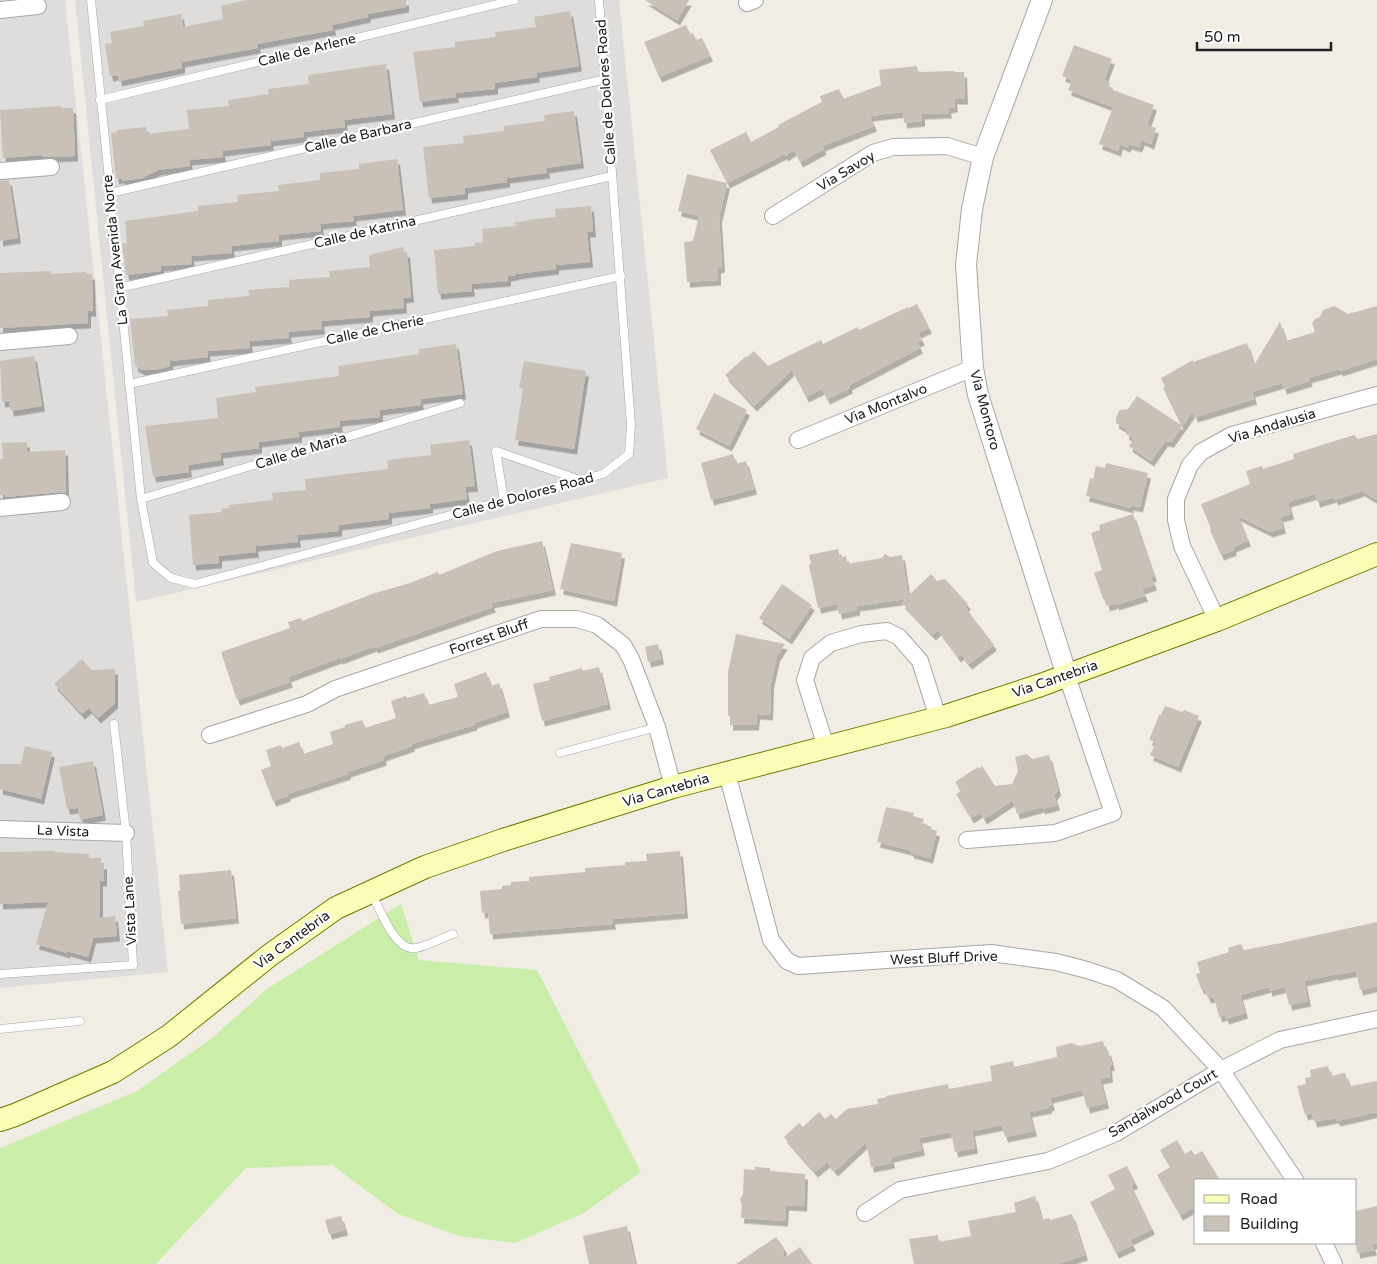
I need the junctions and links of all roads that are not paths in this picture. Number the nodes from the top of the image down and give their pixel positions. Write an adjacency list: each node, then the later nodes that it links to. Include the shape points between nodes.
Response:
1 (92, 0): 8 (lane, La Gran Avenida Norte)
2 (514, 0): 8 (lane, Calle de Arlene)
3 (599, 0): 7 (lane, Calle de Dolores Road)
4 (1042, 0): 9 (street, Via Montoro)
5 (38, 6): 6 (street)
6 (0, 10)
7 (606, 79): 12 (lane, Calle de Dolores Road); 13 (lane, Calle de Barbara)
8 (100, 100): 13 (lane, La Gran Avenida Norte)
9 (984, 157): 14 (street, Via Savoy, via 947,146 894,147 873,153); 19 (street, Via Montoro, via 972,209 966,265)
10 (51, 167): 11 (street)
11 (0, 171)
12 (612, 176): 15 (lane, Calle de Dolores Road); 16 (lane, Calle de Katrina)
13 (110, 193): 16 (lane, La Gran Avenida Norte)
14 (773, 216)
15 (621, 276): 20 (lane, Calle de Cherie); 24 (lane, Calle de Dolores Road, via 630,454 603,474)
16 (119, 288): 20 (lane, La Gran Avenida Norte)
17 (69, 336): 18 (street)
18 (0, 342)
19 (973, 368): 23 (street, Via Montalvo); 31 (street, Via Montoro, via 978,395)
20 (129, 384): 25 (lane, La Gran Avenida Norte)
21 (1377, 395): 30 (street, Via Andalusia, via 1232,435 1201,452 1190,465 1176,499 1176,520 1182,546)
22 (460, 403): 25 (lane, Calle de Maria)
23 (798, 440)
24 (580, 480): 26 (lane, Calle de Dolores Road); 26 (lane, via 496,450)
25 (141, 500): 26 (lane, Calle de Dolores Road, via 153,563 171,578 195,584)
26 (504, 501)
27 (62, 502): 28 (street)
28 (0, 508)
29 (1377, 554): 30 (main road, Via Cantebria)
30 (1217, 620): 31 (main road, Via Cantebria)
31 (1067, 676): 32 (main road, Via Cantebria); 42 (street, Via Montoro, via 1113,813 1054,833)
32 (938, 718): 36 (main road, Via Cantebria); 36 (street, via 920,660 899,638 887,631 861,634 831,643 812,658 805,680)
33 (114, 724): 41 (lane, Vista Lane)
34 (657, 727): 35 (street, Forrest Bluff, via 623,645 597,625 577,619 541,619 334,689 307,704); 37 (lane); 39 (street, Forrest Bluff)
35 (210, 735)
36 (826, 747): 38 (main road, Via Cantebria)
37 (560, 753)
38 (727, 773): 39 (main road, Via Cantebria); 49 (street, West Bluff Drive, via 771,940 787,961 798,966 991,953 1056,962 1117,980 1163,1008)
39 (673, 787): 43 (main road, Via Cantebria, via 503,840)
40 (0, 829): 41 (street, La Vista)
41 (126, 832): 45 (lane, Vista Lane, via 133,966)
42 (968, 840)
43 (370, 891): 44 (lane, via 396,940 407,948 416,949); 50 (main road, Via Cantebria, via 336,908 270,955 169,1036 113,1072)
44 (453, 934)
45 (0, 974)
46 (1377, 1020): 49 (street, Sandalwood Court, via 1280,1040)
47 (80, 1021): 48 (lane)
48 (0, 1029)
49 (1221, 1070): 51 (street, West Bluff Drive); 52 (street, Sandalwood Court, via 1116,1133 1048,1161 900,1190)
50 (0, 1120)
51 (1294, 1179)
52 (865, 1213)
53 (1324, 1244): 54 (street)
54 (1334, 1264)

